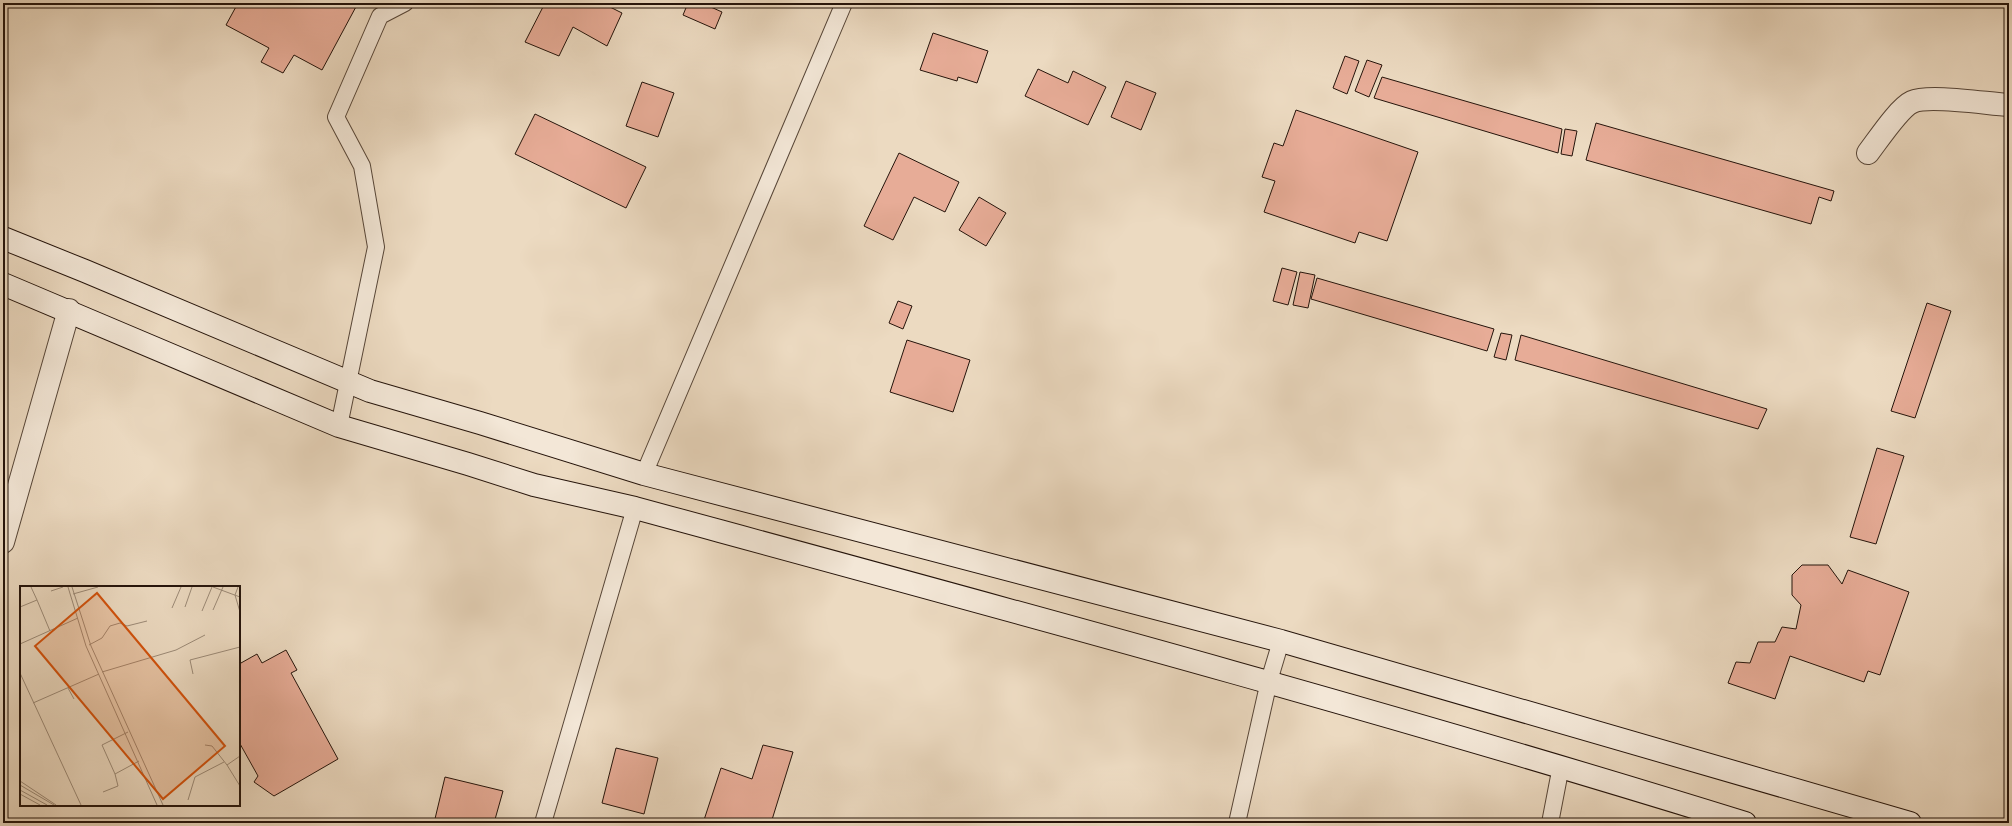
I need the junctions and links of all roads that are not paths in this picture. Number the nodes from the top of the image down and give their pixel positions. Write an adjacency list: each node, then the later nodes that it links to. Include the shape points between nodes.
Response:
1 (405, 3): 8 (lane, via 380,16 336,117 362,166 376,247)
2 (844, 3): 10 (lane)
3 (2009, 105): 4 (street, via 1926,99 1912,102 1903,109)
4 (1868, 153)
5 (3, 238): 8 (street)
6 (3, 284): 7 (street)
7 (69, 310): 9 (street); 12 (street)
8 (348, 382): 9 (lane); 10 (street, via 370,391)
9 (339, 426): 11 (street, via 534,485)
10 (644, 474): 13 (street)
11 (635, 508): 14 (street); 16 (lane)
12 (3, 542)
13 (1281, 641): 14 (lane); 20 (street)
14 (1269, 681): 15 (street); 17 (lane)
15 (1561, 766): 18 (lane); 19 (street)
16 (543, 823)
17 (1238, 823)
18 (1550, 823)
19 (1745, 823)
20 (1910, 823)

